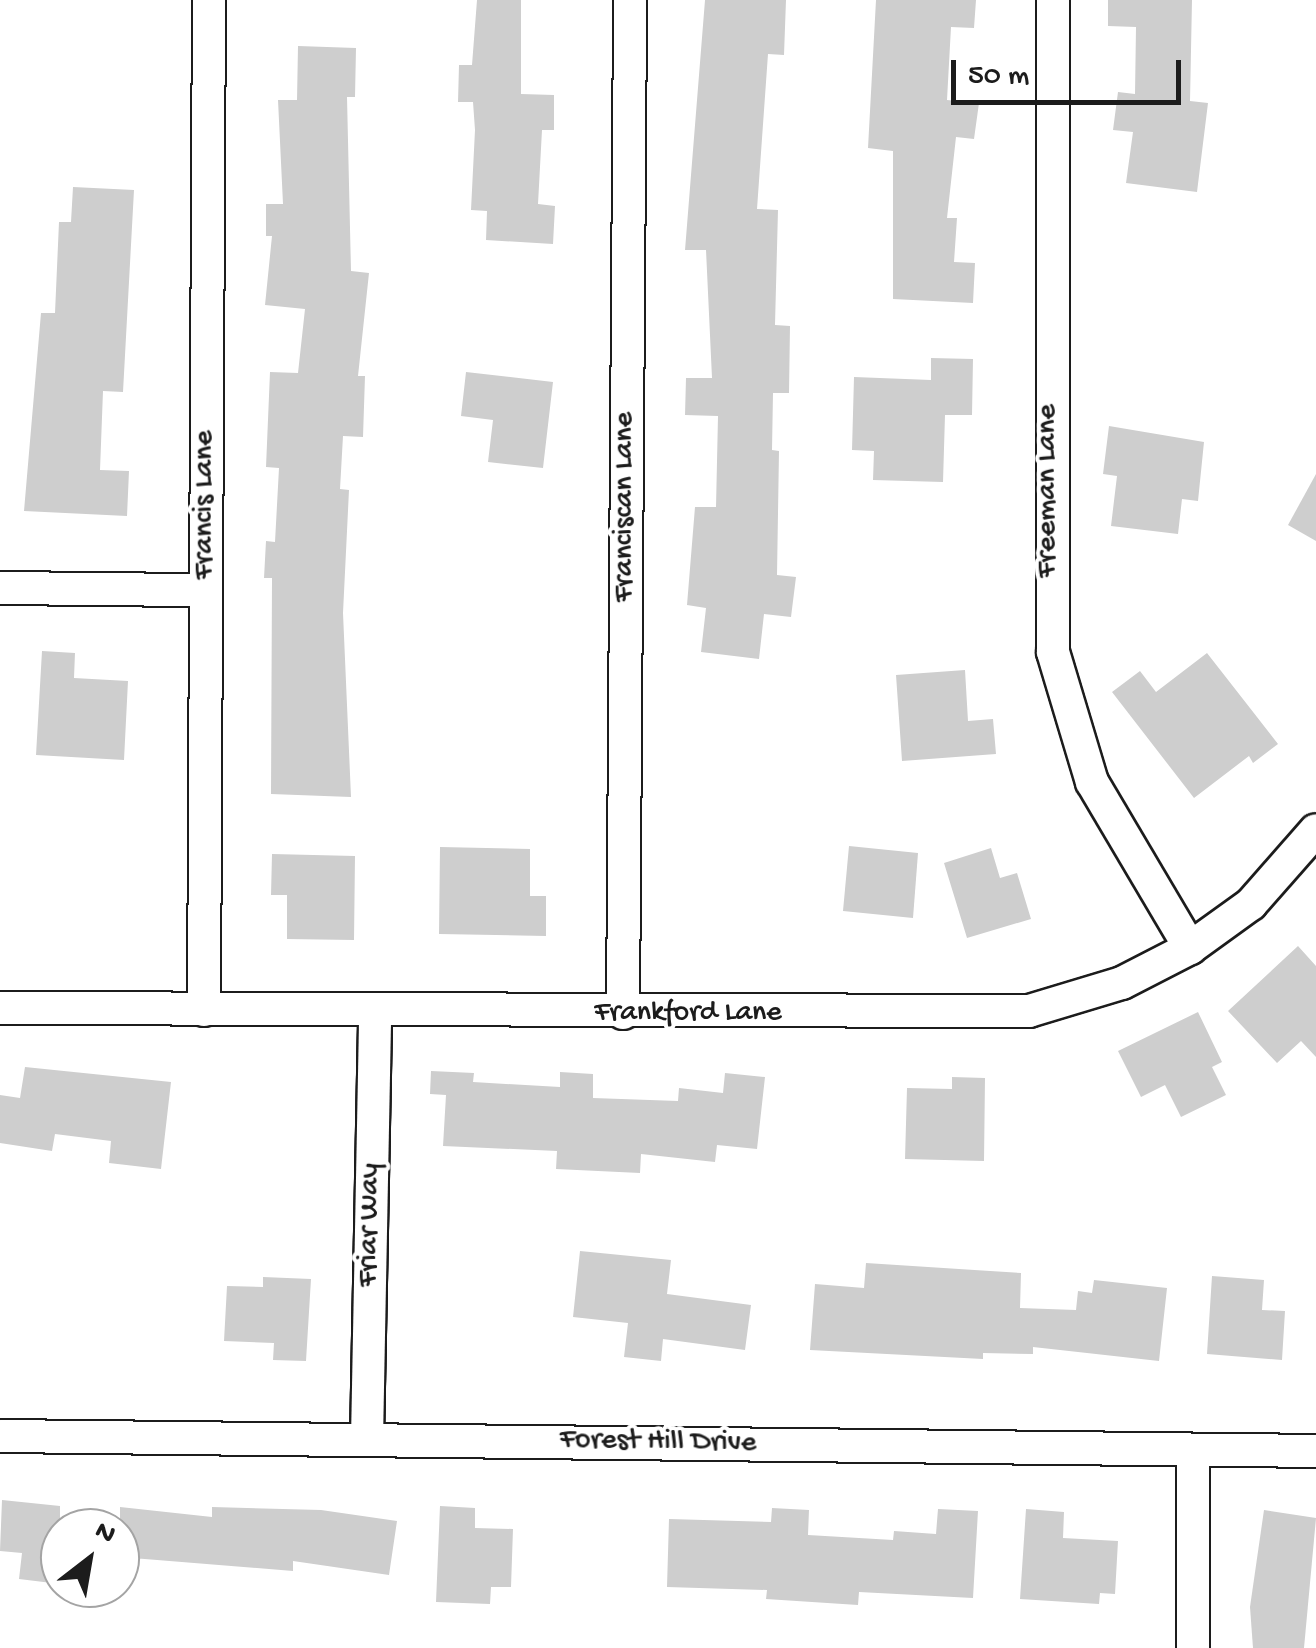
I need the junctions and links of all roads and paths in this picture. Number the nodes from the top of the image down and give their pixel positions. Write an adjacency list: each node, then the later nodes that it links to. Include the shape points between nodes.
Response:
1 (209, 0): 5 (street, Francis Lane)
2 (630, 0): 11 (street, Franciscan Lane)
3 (1053, 0): 7 (street, Freeman Lane, via 1053,652 1092,782)
4 (0, 588): 5 (street)
5 (205, 590): 9 (street, Francis Lane)
6 (1316, 830): 7 (street, Frankford Lane, via 1251,904)
7 (1190, 948): 11 (street, Frankford Lane, via 1122,984 1029,1011)
8 (0, 1008): 9 (street, Frankford Lane)
9 (204, 1010): 10 (street, Frankford Lane)
10 (375, 1012): 11 (street, Frankford Lane); 13 (street, Friar Way)
11 (622, 1013)
12 (0, 1436): 13 (street, Forest Hill Drive)
13 (368, 1438): 15 (street, Forest Hill Drive)
14 (1316, 1451): 15 (street, Forest Hill Drive)
15 (1193, 1452): 16 (street)
16 (1193, 1648)

